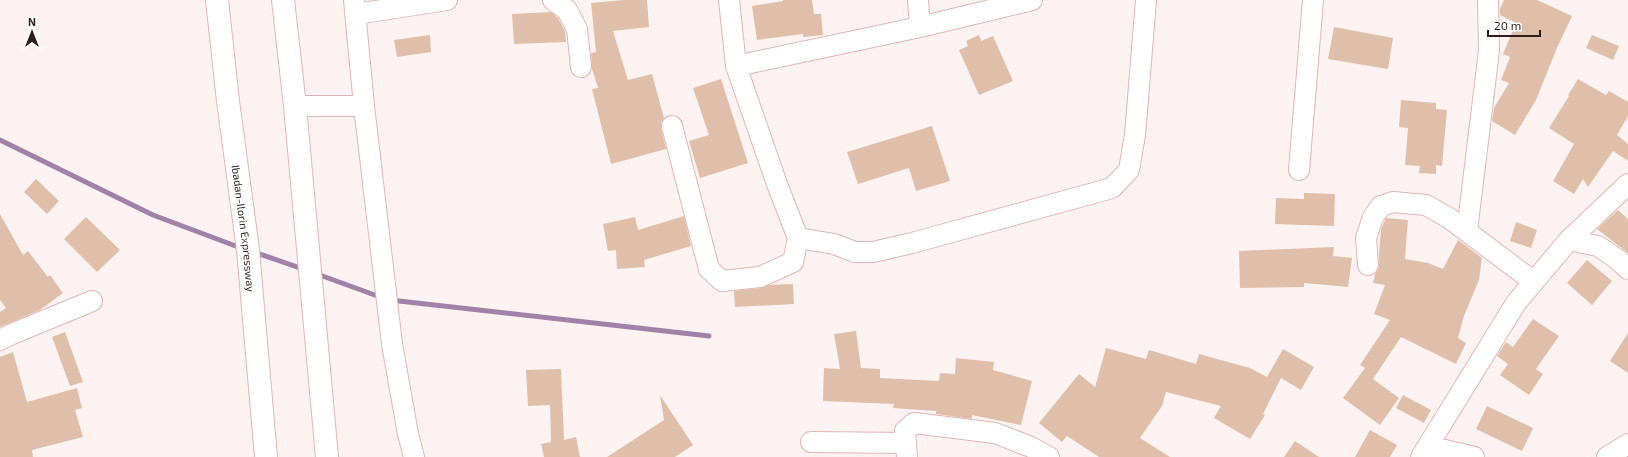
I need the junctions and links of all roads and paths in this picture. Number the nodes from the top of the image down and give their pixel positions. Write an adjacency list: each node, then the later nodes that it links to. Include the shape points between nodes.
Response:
1 (217, 0): 32 (highway, Ibadan-Ilorin Expressway, via 248,250)
2 (283, 0): 15 (highway)
3 (447, 0): 11 (street)
4 (553, 0): 14 (street, via 567,10 576,29)
5 (729, 0): 13 (street)
6 (918, 0): 12 (street)
7 (1032, 0): 12 (street)
8 (1146, 0): 21 (street, via 1129,170 1112,188 912,244 873,252 855,252 834,244)
9 (1313, 0): 18 (street)
10 (1488, 0): 20 (street, via 1489,51)
11 (355, 7): 16 (street)
12 (920, 27): 13 (street)
13 (736, 66): 21 (street)
14 (581, 67)
15 (295, 106): 16 (street); 33 (highway)
16 (364, 106): 34 (street, via 392,344)
17 (672, 126): 21 (street, via 709,269 722,281 760,277 794,262)
18 (1299, 170)
19 (1628, 184): 22 (street)
20 (1467, 231): 23 (street, via 1426,205 1393,202 1381,206 1373,217 1366,238); 25 (street)
21 (798, 238)
22 (1569, 240): 24 (street, via 1598,246); 25 (street)
23 (1368, 265)
24 (1628, 269)
25 (1534, 282): 31 (street, via 1516,302)
26 (92, 301): 27 (street)
27 (0, 340)
28 (811, 442): 30 (street)
29 (1628, 444): 37 (street)
30 (907, 450): 35 (street, via 905,431 914,423 995,433)
31 (1425, 451): 36 (street)
32 (266, 457)
33 (327, 457)
34 (414, 457)
35 (1049, 457)
36 (1474, 457)
37 (1607, 457)

